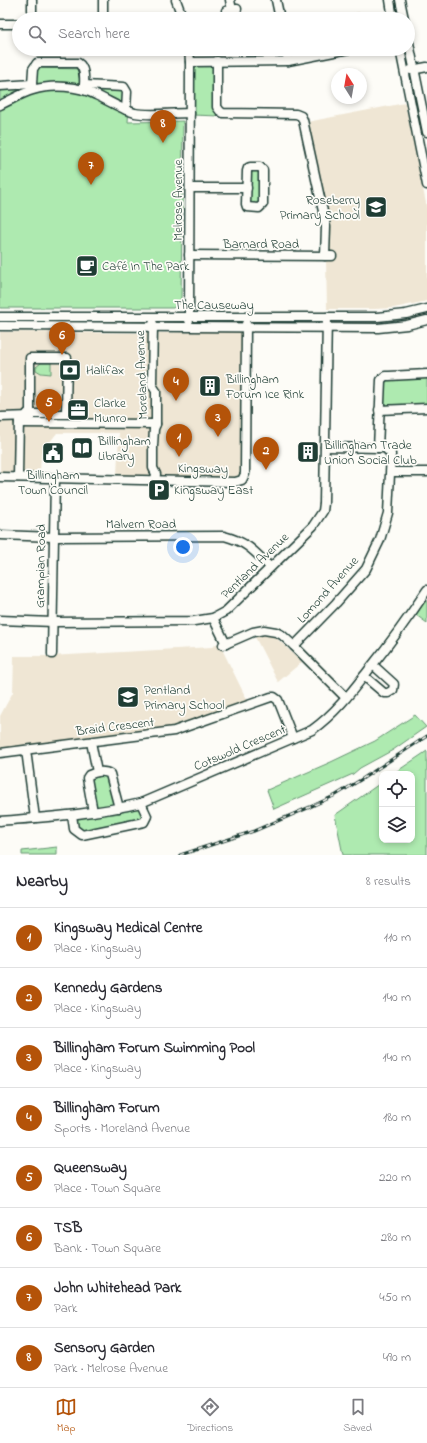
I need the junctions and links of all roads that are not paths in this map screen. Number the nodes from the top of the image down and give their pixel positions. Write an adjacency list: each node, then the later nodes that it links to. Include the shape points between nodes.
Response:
1 (32, 0): 9 (street)
2 (103, 0): 10 (street)
3 (176, 0): 11 (street)
4 (230, 0): 8 (street)
5 (276, 0): 12 (street)
6 (390, 0): 13 (street)
7 (400, 0): 14 (street)
8 (232, 10)
9 (32, 12)
10 (103, 12)
11 (180, 12)
12 (279, 12)
13 (393, 12)
14 (403, 12)
15 (0, 24): 16 (street)
16 (12, 24)
17 (190, 56): 24 (street, Melrose Avenue)
18 (287, 56): 23 (street)
19 (313, 56): 23 (street)
20 (401, 56): 27 (street)
21 (411, 56): 26 (street)
22 (217, 61): 23 (street); 24 (street); 38 (street, Barnard Road, via 217,107 223,113 301,116 324,216 328,256)
23 (288, 61)
24 (190, 62): 33 (street, Melrose Avenue)
25 (427, 66): 26 (street)
26 (414, 69): 27 (street); 34 (street)
27 (404, 71): 35 (street)
28 (0, 86): 29 (street)
29 (33, 87): 30 (street); 30 (street, via 33,69 37,64 78,63 84,69); 31 (street)
30 (84, 88): 32 (street); 32 (street, via 124,87 127,92)
31 (0, 105)
32 (126, 110): 33 (street, via 137,113)
33 (190, 113): 36 (street, Melrose Avenue)
34 (427, 132)
35 (427, 185)
36 (190, 188): 37 (street); 38 (street, Melrose Avenue)
37 (247, 188): 37 (street, via 248,168 262,168 261,207 247,207)
38 (190, 255): 41 (street, Melrose Avenue)
39 (427, 309): 44 (street, The Causeway, via 394,316)
40 (153, 316): 41 (street, The Causeway); 42 (street, The Causeway); 50 (street, Moreland Avenue)
41 (189, 316): 43 (street, The Causeway); 47 (street, Melrose Avenue)
42 (0, 317)
43 (246, 317): 44 (street, The Causeway); 48 (street, Kingsway)
44 (327, 317): 49 (street, Pentland Avenue)
45 (427, 320): 49 (street, The Causeway, via 391,327)
46 (0, 326): 50 (street, The Causeway)
47 (189, 327): 48 (street, The Causeway); 50 (street, The Causeway)
48 (246, 327): 49 (street, The Causeway); 67 (street, Kingsway, via 245,474 242,480)
49 (326, 327): 60 (street, Pentland Avenue)
50 (153, 328): 59 (street, Moreland Avenue, via 152,385 156,391)
51 (427, 374): 53 (street, via 385,376 380,384)
52 (427, 408): 53 (street)
53 (379, 410): 61 (street)
54 (63, 414): 55 (street); 55 (street, via 65,359 37,359 32,363); 58 (street)
55 (31, 415): 57 (street)
56 (0, 417): 57 (street)
57 (19, 420): 58 (street); 65 (street)
58 (64, 423): 59 (street)
59 (156, 424): 67 (street, Moreland Avenue, via 153,433 152,468 156,474)
60 (325, 447): 61 (street); 70 (street, Pentland Avenue, via 322,511 313,526)
61 (378, 448): 62 (street, Lomond Avenue, via 385,448 391,454)
62 (391, 472): 63 (street); 75 (street, Lomond Avenue, via 385,525 366,569)
63 (427, 472)
64 (0, 476): 65 (street, Kingsway)
65 (18, 477): 66 (street, Kingsway)
66 (55, 478): 67 (street, Kingsway); 69 (street, Grampian Road)
67 (155, 480)
68 (0, 535): 69 (street, Malvern Road)
69 (54, 536): 70 (street, Malvern Road, via 224,536 247,544); 74 (street, Grampian Road)
70 (270, 567): 72 (street, Pentland Avenue, via 226,611)
71 (427, 590): 77 (street, Cotswold Crescent)
72 (213, 618): 74 (street, Pentland Avenue, via 194,621); 75 (street, via 224,644 264,630 282,635)
73 (0, 620): 74 (street, Pentland Avenue)
74 (53, 622): 76 (street, Grampian Road)
75 (294, 646): 79 (street)
76 (52, 654)
77 (373, 665): 78 (street, Cotswold Crescent); 78 (street, via 394,684 393,690 384,693)
78 (364, 676): 79 (street, Cotswold Crescent)
79 (346, 698): 80 (street, Cotswold Crescent, via 323,722)
80 (293, 738): 81 (street, Braid Crescent, via 278,700 271,697 174,731); 85 (street, Cotswold Crescent)
81 (91, 742): 82 (street, Braid Crescent); 84 (street)
82 (26, 750): 83 (street, Braid Crescent); 89 (street)
83 (2, 755)
84 (97, 772): 86 (street, via 105,771 110,774); 87 (street, via 88,775 87,778)
85 (141, 802): 86 (street, Cotswold Crescent); 88 (street, via 147,816 144,822 82,835 74,829)
86 (119, 808): 87 (street, Cotswold Crescent)
87 (92, 812): 88 (street, Cotswold Crescent)
88 (72, 814): 89 (street, Cotswold Crescent)
89 (35, 818): 90 (street, Cotswold Crescent)
90 (0, 821)

